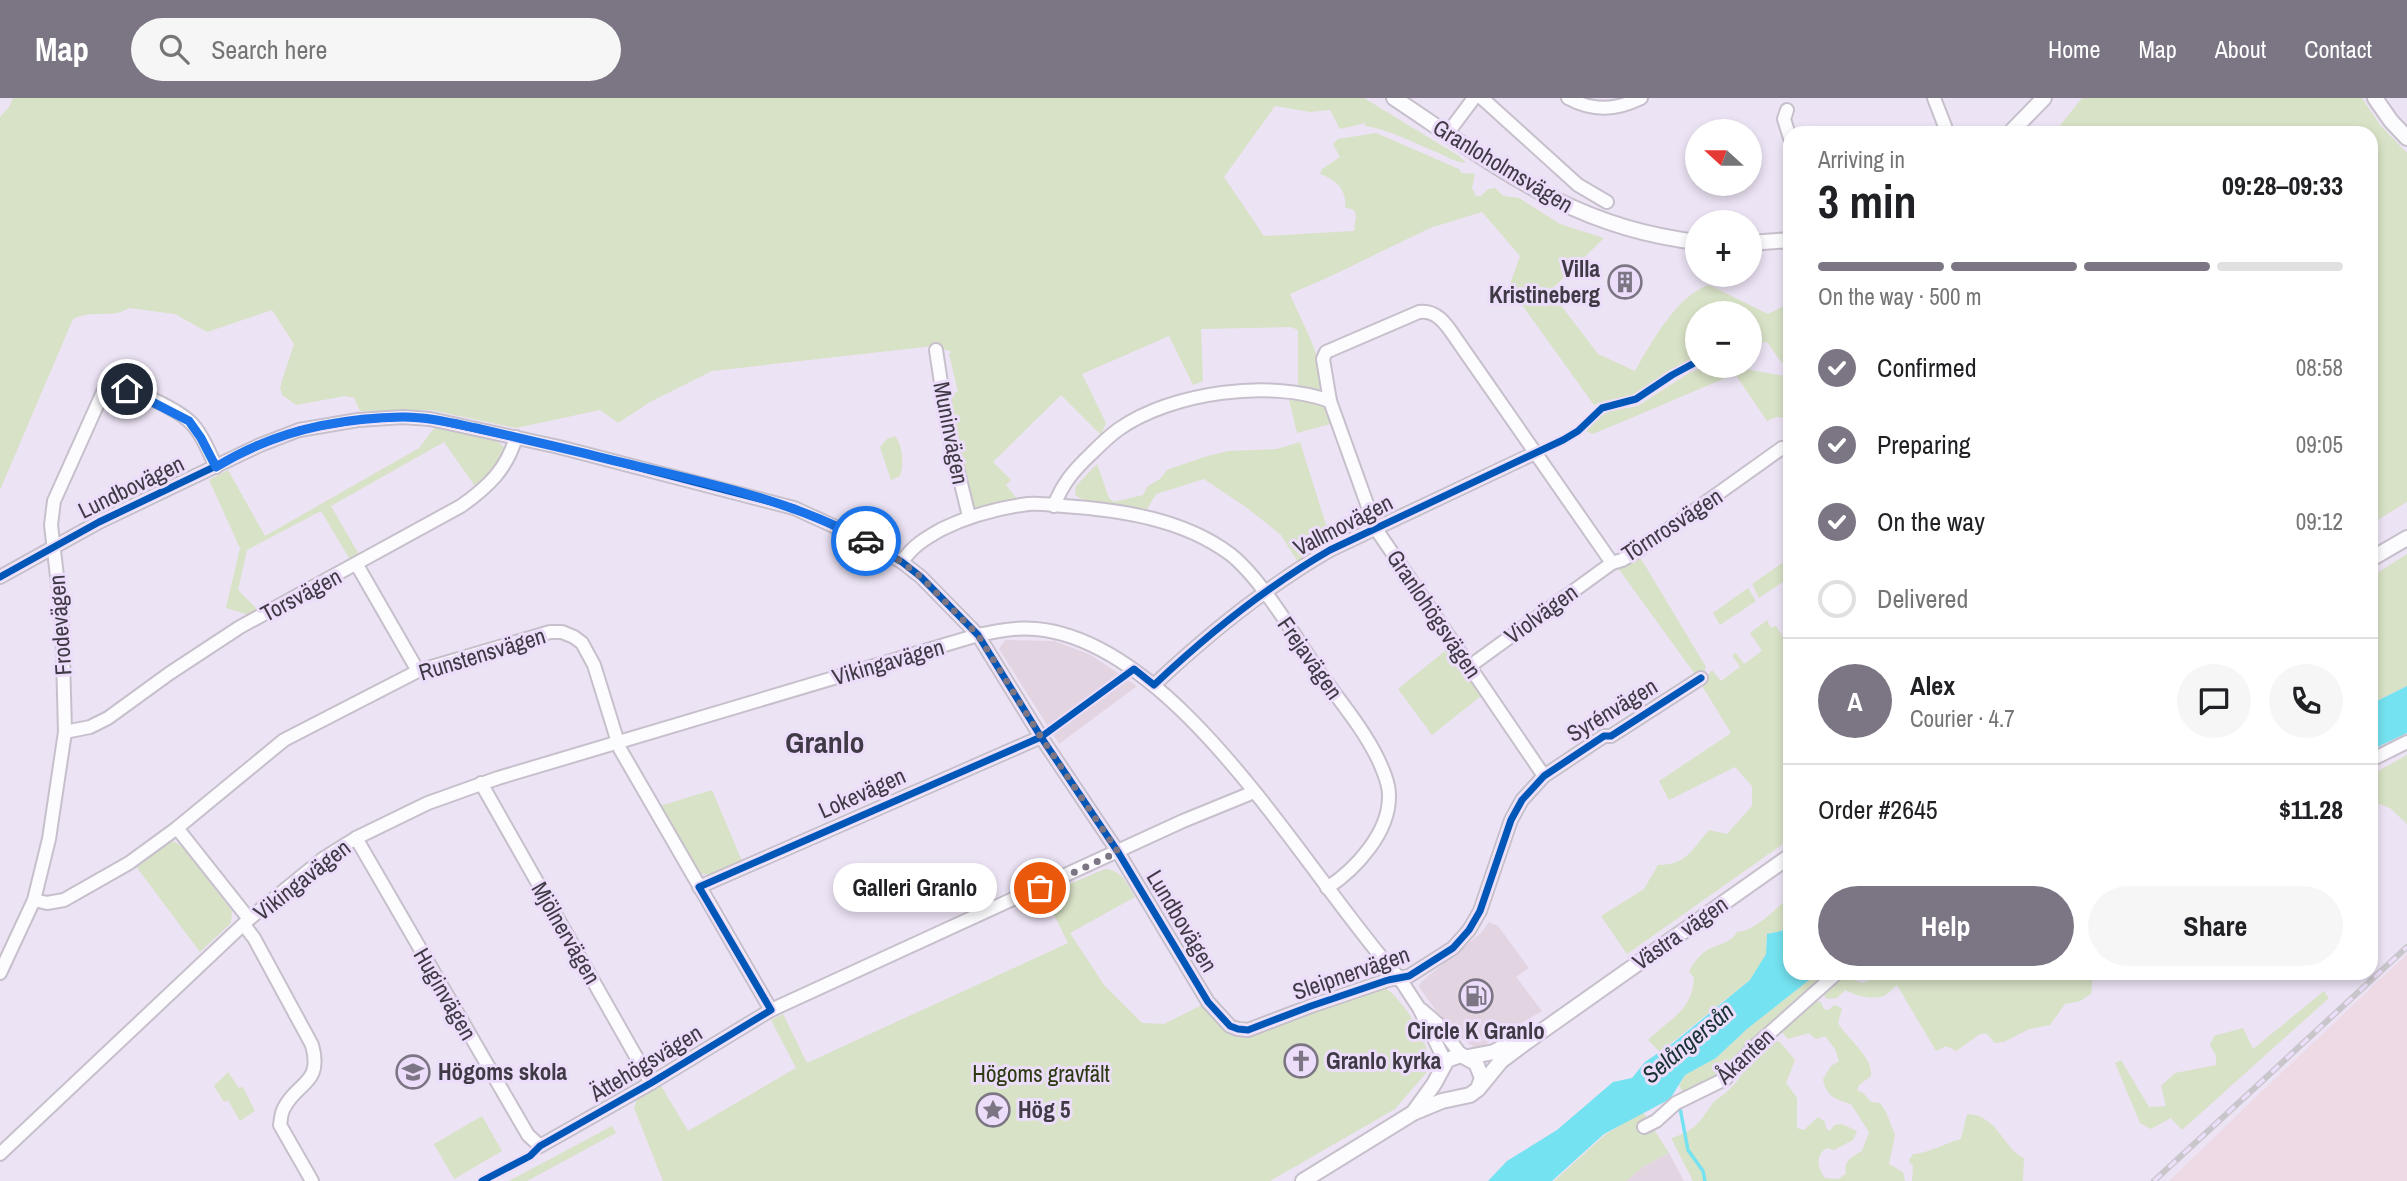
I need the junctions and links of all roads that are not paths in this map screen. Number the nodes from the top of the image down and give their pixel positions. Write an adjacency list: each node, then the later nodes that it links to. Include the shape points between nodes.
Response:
1 (1394, 98): 13 (street, Granloholmsvägen)
2 (1474, 98): 13 (street)
3 (1482, 98): 15 (street, via 1578,185)
4 (1568, 98): 5 (street, via 1591,108 1608,109)
5 (1641, 98)
6 (1934, 98): 11 (street)
7 (2044, 98): 12 (street)
8 (2375, 98): 14 (street)
9 (1787, 110): 10 (street)
10 (1786, 126)
11 (1943, 126)
12 (2017, 126)
13 (1447, 134): 16 (street, Granloholmsvägen, via 1574,210 1633,231)
14 (2407, 138)
15 (1607, 202)
16 (1685, 240)
17 (1783, 241): 18 (street)
18 (1762, 242)
19 (1426, 311): 21 (street, Granlohögsvägen, via 1326,352 1322,359); 24 (street, Törnrosvägen, via 1441,319)
20 (936, 350): 27 (street, Muninvägen, via 949,435)
21 (1330, 401): 26 (street, via 1275,390 1233,391 1171,405 1109,436 1065,481); 28 (street, Granlohögsvägen)
22 (516, 437): 25 (street, Lundbovägen, via 430,419 358,420 299,430); 32 (street, Lundbovägen, via 794,508); 34 (street, Torsvägen, via 505,466 482,492)
23 (1782, 448): 33 (street, Törnrosvägen, via 1639,550)
24 (1535, 453): 28 (street, Vallmovägen); 33 (street, Törnrosvägen)
25 (216, 467): 30 (street, Lundbovägen); 30 (street, Frodevägen, via 189,421 108,380 54,501)
26 (1054, 506): 27 (street, Frejavägen, via 1030,504); 36 (street, Frejavägen, via 1114,510 1191,533 1230,555)
27 (969, 516): 32 (street, Frejavägen, via 917,544)
28 (1376, 529): 36 (street, Vallmovägen, via 1302,567); 38 (street, Granlohögsvägen)
29 (2405, 540): 31 (street)
30 (54, 546): 35 (street, Lundbovägen); 42 (street, Frodevägen, via 62,619)
31 (2378, 555)
32 (902, 562): 37 (street, Lundbovägen)
33 (1612, 563): 38 (street, Violvägen)
34 (357, 565): 39 (street); 42 (street, Torsvägen, via 240,627 108,718)
35 (0, 577)
36 (1264, 593): 41 (street, Vallmovägen); 55 (street, Frejavägen, via 1358,725 1388,788 1387,813 1365,856)
37 (978, 635): 41 (street, Vikingavägen, via 1024,628 1076,638 1118,659); 43 (street, Lundbovägen); 44 (street, Vikingavägen)
38 (1470, 666): 47 (street, Granlohögsvägen)
39 (418, 671): 44 (street, Runstensvägen, via 550,632 574,636 594,665); 50 (street, Runstensvägen, via 284,740)
40 (1701, 678): 47 (street, Syrénvägen)
41 (1154, 685): 49 (street, Vikingavägen, via 1217,747)
42 (65, 732): 56 (street, Frodevägen, via 50,839)
43 (1041, 737): 52 (street, Lundbovägen); 54 (street, Lokevägen)
44 (617, 742): 48 (street, Vikingavägen); 54 (street, Runstensvägen)
45 (2407, 742): 46 (street)
46 (2378, 756)
47 (1544, 776): 59 (street, Sleipnervägen, via 1511,820 1489,890 1469,930 1436,960)
48 (481, 783): 51 (street, Vikingavägen); 67 (street, Mjölnervägen)
49 (1254, 792): 52 (street, Ättehögsvägen); 55 (street, Vikingavägen)
50 (177, 828): 56 (street, Runstensvägen, via 129,863 64,900); 57 (street)
51 (356, 838): 57 (street, Vikingavägen, via 324,858); 72 (street, Huginvägen, via 528,1135)
52 (1118, 852): 62 (street, Ättehögsvägen); 64 (street, Lundbovägen, via 1208,1002)
53 (1783, 861): 63 (street, Västra vägen)
54 (699, 887): 62 (street, Runstensvägen)
55 (1327, 888): 59 (street, Vikingavägen)
56 (34, 900): 58 (street, Frodevägen)
57 (247, 922): 73 (street, Vikingavägen); 74 (street, Vikingavägen, via 316,1058 308,1082 284,1106 280,1125)
58 (0, 972)
59 (1400, 979): 61 (street, Vikingavägen); 64 (street, Sleipnervägen, via 1248,1030)
60 (1829, 980): 71 (street, Åkanten, via 1725,1079 1676,1103)
61 (1419, 1008): 65 (street, Vikingavägen); 66 (street, Vikingavägen, via 1442,1055)
62 (771, 1010): 67 (street, Ättehögsvägen)
63 (1570, 1010): 65 (street, Västra vägen, via 1494,1052); 68 (street, Västra vägen, via 1502,1061)
64 (1230, 1026)
65 (1465, 1056): 66 (street, via 1450,1058); 68 (street, via 1480,1068)
66 (1441, 1069): 69 (street, via 1440,1081 1446,1091); 70 (street)
67 (651, 1083): 72 (street, Ättehögsvägen)
68 (1478, 1089): 69 (street)
69 (1459, 1097): 70 (street)
70 (1413, 1113): 75 (street)
71 (1644, 1127)
72 (540, 1146)
73 (0, 1154)
74 (312, 1181)
75 (1303, 1181)

